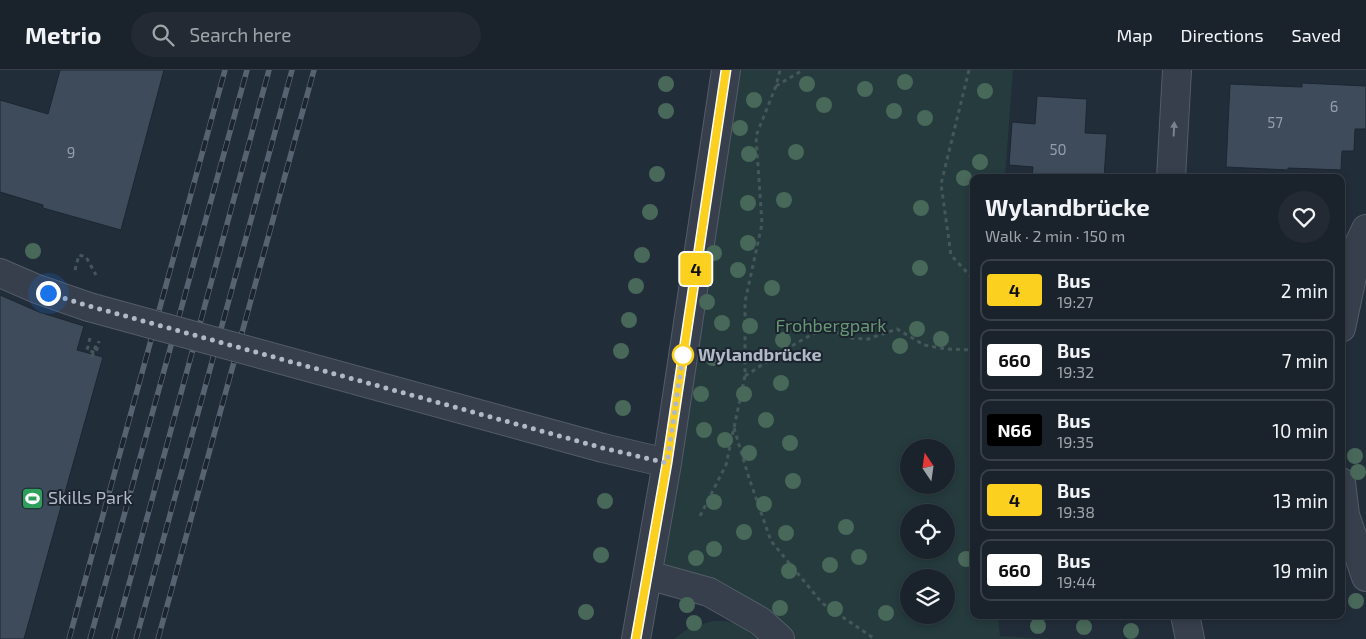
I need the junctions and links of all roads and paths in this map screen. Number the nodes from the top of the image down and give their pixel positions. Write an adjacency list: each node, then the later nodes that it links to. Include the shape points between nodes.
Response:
1 (726, 70): 19 (street)
2 (780, 70): 6 (path)
3 (803, 70): 6 (path)
4 (968, 70): 12 (path, via 941,184 951,255)
5 (1177, 70): 7 (street, one-way to 5)
6 (776, 86): 17 (path, via 756,136 762,224 744,302)
7 (1171, 174)
8 (1366, 229): 13 (street, via 1359,244)
9 (86, 257): 10 (path, via 79,255)
10 (76, 267)
11 (0, 273): 19 (street, bridge, via 89,306)
12 (970, 276)
13 (1345, 309)
14 (98, 336): 16 (path, bridge)
15 (970, 350): 17 (path, via 924,345 897,330 868,339 849,338 832,330 818,331)
16 (92, 358)
17 (745, 376): 18 (path)
18 (734, 428): 21 (path, via 726,465); 27 (path, via 771,541 822,603)
19 (667, 463): 22 (street)
20 (1345, 515): 23 (street)
21 (700, 516)
22 (648, 576): 25 (street); 26 (street, via 709,592 760,621)
23 (1366, 577)
24 (1186, 619): 28 (street)
25 (636, 639)
26 (780, 639)
27 (875, 639)
28 (1190, 639)

